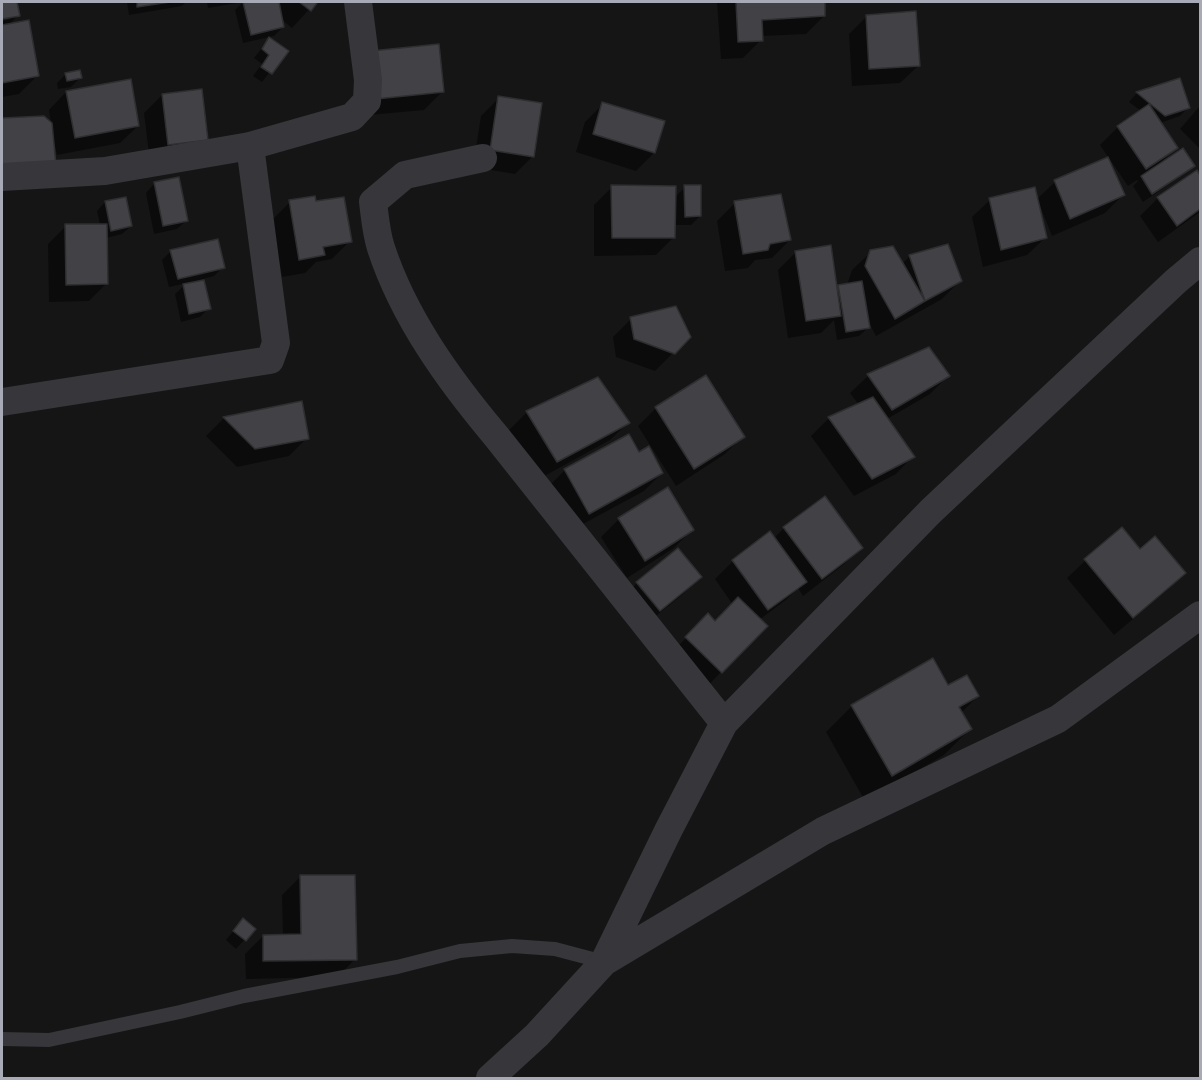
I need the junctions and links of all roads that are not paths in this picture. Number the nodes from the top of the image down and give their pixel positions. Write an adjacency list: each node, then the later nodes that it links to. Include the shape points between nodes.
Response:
1 (358, 2): 2 (street, via 367,101 352,117)
2 (250, 146): 4 (street, via 105,171); 6 (street, via 276,343 270,360)
3 (483, 158): 8 (street, via 405,175 373,202 380,246 402,301 461,394)
4 (2, 177)
5 (1200, 261): 8 (street, via 931,511)
6 (2, 402)
7 (1200, 615): 9 (street, via 1058,719 823,831)
8 (724, 723): 9 (street)
9 (604, 962): 10 (lane, via 555,949 512,946 460,951 49,1040); 11 (street, via 537,1035)
10 (2, 1039)
11 (490, 1078)

